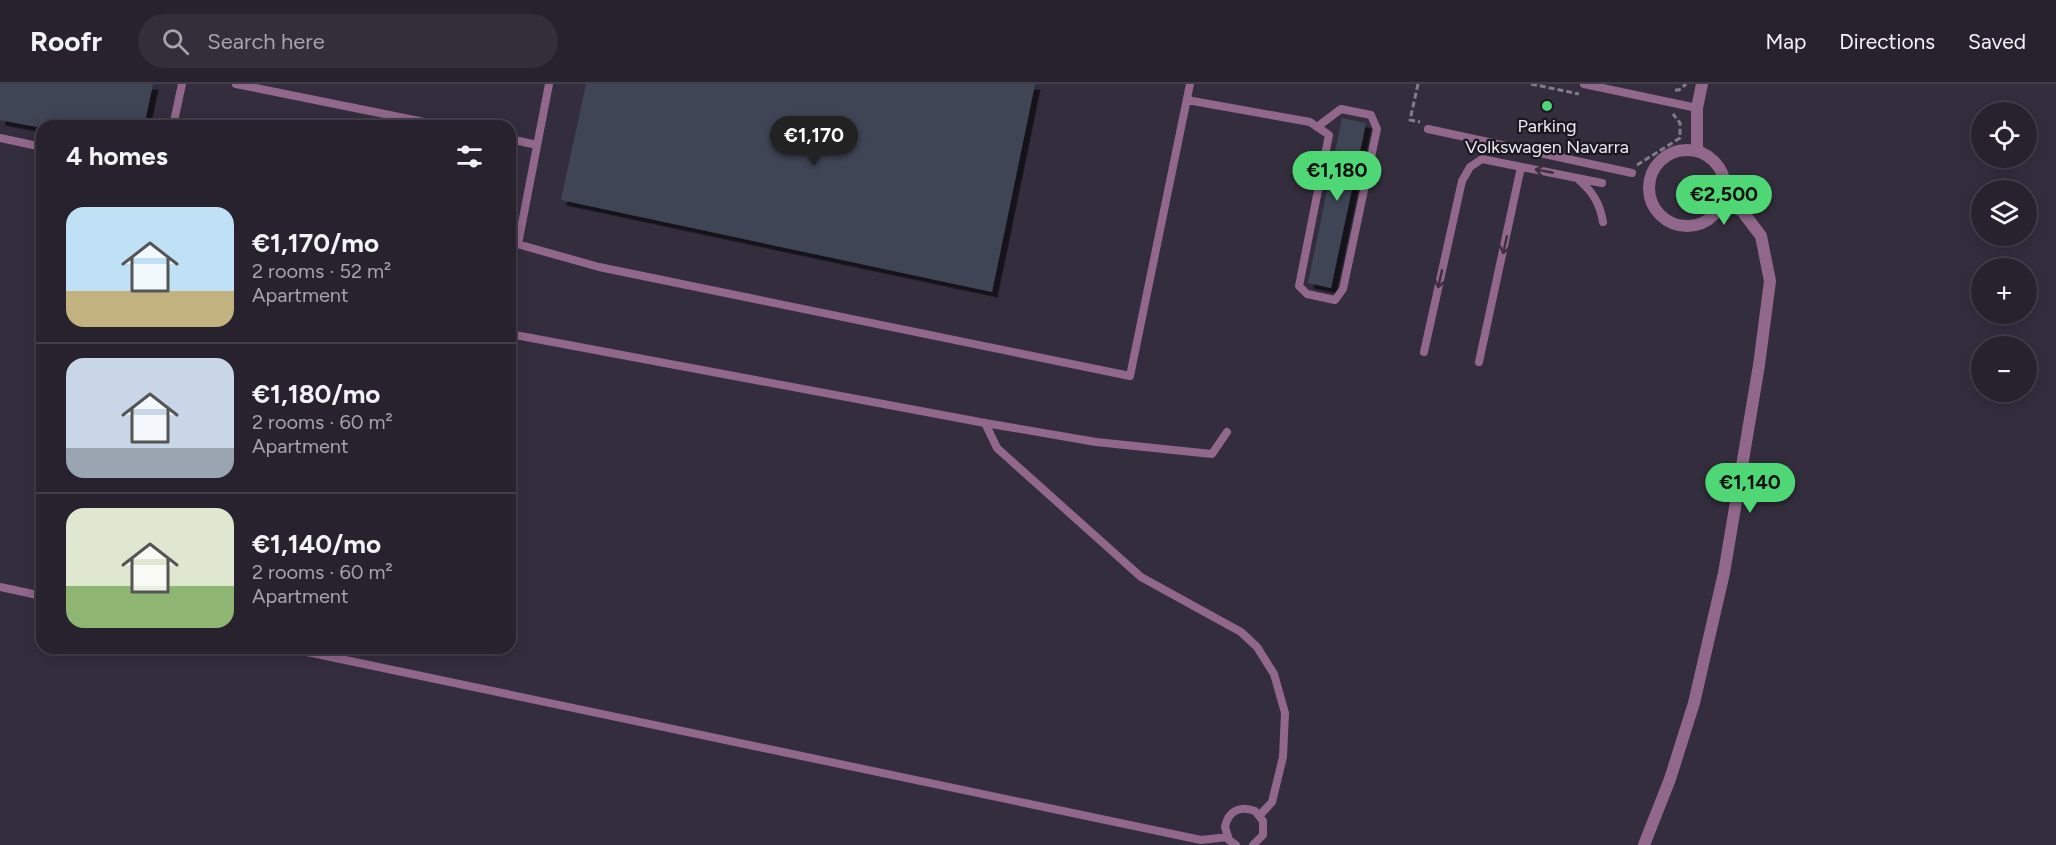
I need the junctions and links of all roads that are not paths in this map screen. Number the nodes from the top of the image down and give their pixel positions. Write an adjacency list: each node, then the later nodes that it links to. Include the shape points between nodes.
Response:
1 (182, 84): 9 (lane)
2 (236, 84): 10 (lane)
3 (549, 84): 15 (lane)
4 (1190, 84): 7 (lane)
5 (1584, 84): 8 (lane)
6 (1702, 84): 8 (street)
7 (1187, 100): 12 (lane, via 1310,122); 25 (lane, via 1130,376 599,267)
8 (1697, 108): 17 (street)
9 (174, 120)
10 (414, 120)
11 (1428, 126): 19 (lane)
12 (1317, 127): 12 (lane, via 1329,135 1299,286 1307,294 1335,300 1343,289 1377,129 1371,115 1341,109)
13 (0, 138): 16 (lane)
14 (516, 140): 15 (lane)
15 (537, 145): 24 (lane)
16 (36, 146)
17 (1697, 150): 22 (street, via 1709,156 1721,171 1726,189); 22 (street, via 1671,152 1652,170 1648,183 1654,208 1673,224 1697,225 1709,220)
18 (1521, 167): 20 (lane, one-way to 18); 27 (lane, one-way to 27, via 1482,159 1470,167 1462,181); 28 (lane, one-way to 28)
19 (1633, 170)
20 (1577, 178): 21 (lane); 23 (lane, via 1600,205)
21 (1602, 183)
22 (1724, 201): 38 (street, via 1742,211 1761,236 1770,281 1724,573 1694,703)
23 (1603, 222)
24 (516, 234)
25 (516, 244)
26 (516, 335): 29 (lane)
27 (1424, 352)
28 (1479, 362)
29 (985, 423): 30 (lane, via 1096,442 1212,454); 34 (lane, via 997,448 1141,577 1241,632 1257,647 1274,674 1285,713 1283,757 1275,791 1272,802)
30 (1227, 432)
31 (0, 588): 32 (lane)
32 (36, 595)
33 (317, 654): 35 (lane, via 1201,840)
34 (1260, 815): 35 (lane, via 1248,808 1235,810 1226,820); 37 (lane, via 1263,835)
35 (1228, 837): 36 (lane)
36 (1236, 845)
37 (1253, 845)
38 (1644, 845)

